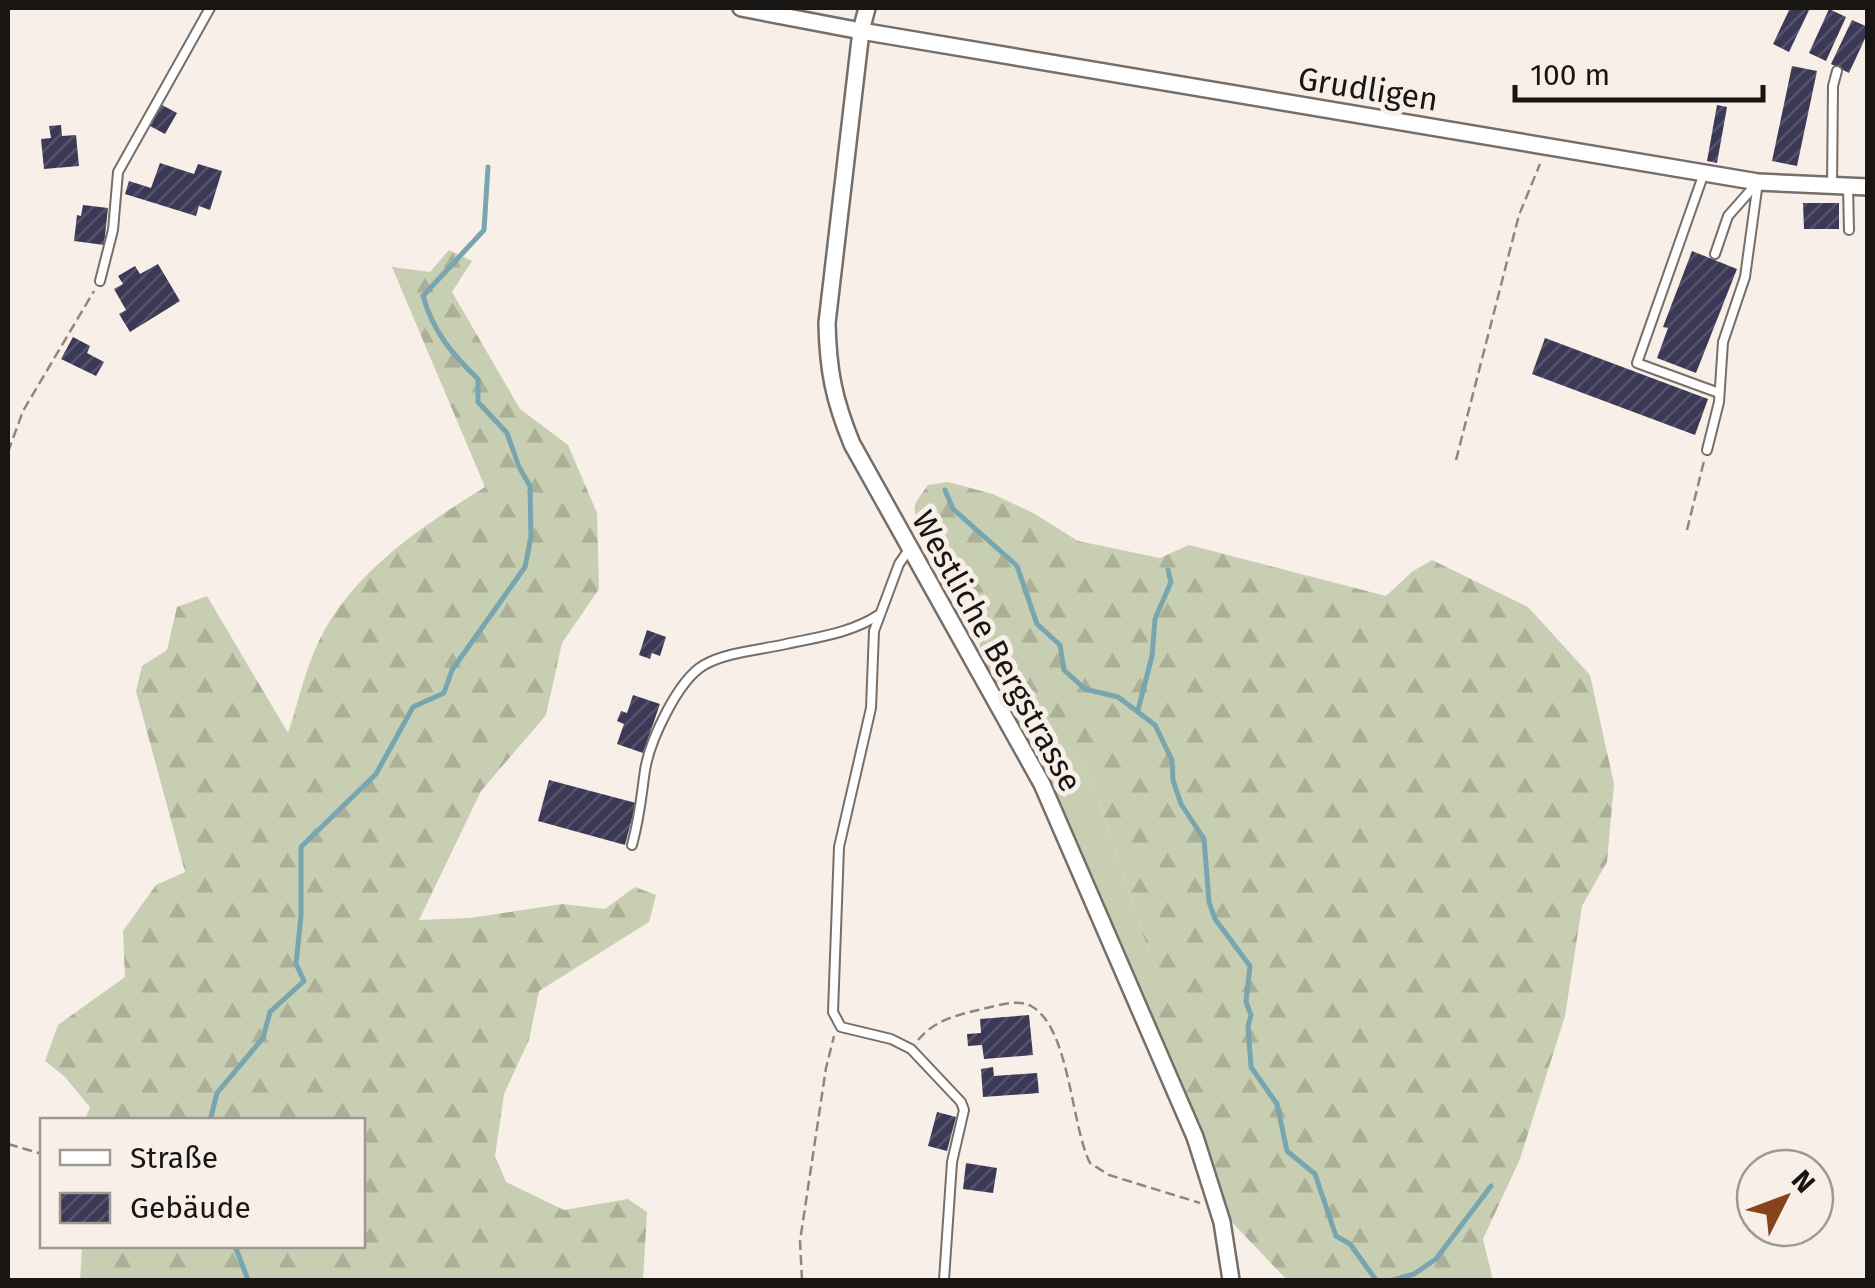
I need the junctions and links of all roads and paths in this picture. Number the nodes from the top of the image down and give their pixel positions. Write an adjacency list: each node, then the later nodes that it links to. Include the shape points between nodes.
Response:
1 (210, 8): 13 (lane, via 118,172)
2 (741, 8): 4 (street, Grudligen)
3 (867, 8): 4 (street, Westliche Bergstrasse)
4 (862, 32): 6 (street, Grudligen); 19 (street, Westliche Bergstrasse, via 827,323 828,369 852,444)
5 (1837, 71): 9 (lane)
6 (1548, 146): 7 (street, Grudligen); 17 (path, via 1519,215)
7 (1704, 173): 8 (street, Grudligen); 14 (lane, via 1637,363)
8 (1758, 182): 9 (street, Grudligen); 12 (lane, via 1728,216); 14 (lane, via 1745,277 1723,342)
9 (1840, 187): 10 (street, Grudligen); 11 (lane)
10 (1868, 187)
11 (1849, 230)
12 (1715, 254)
13 (100, 281): 16 (path, via 23,410)
14 (1719, 393): 15 (lane)
15 (1707, 450): 18 (path)
16 (8, 452)
17 (1456, 460)
18 (1688, 530)
19 (910, 548): 20 (lane); 26 (street, Westliche Bergstrasse, via 1042,784 1195,1137)
20 (880, 614): 21 (lane, via 851,630 729,657 690,674 646,766); 22 (lane, via 871,708 840,848 833,1012)
21 (632, 845)
22 (841, 1027): 23 (lane); 27 (path, via 826,1068 800,1242)
23 (911, 1049): 26 (path, via 946,1018 1012,1003 1033,1007 1063,1059 1090,1163 1108,1175); 28 (lane, via 964,1110 952,1162)
24 (8, 1144): 25 (path)
25 (40, 1153)
26 (1217, 1204): 29 (street, Westliche Bergstrasse)
27 (802, 1280)
28 (944, 1280)
29 (1231, 1280)

